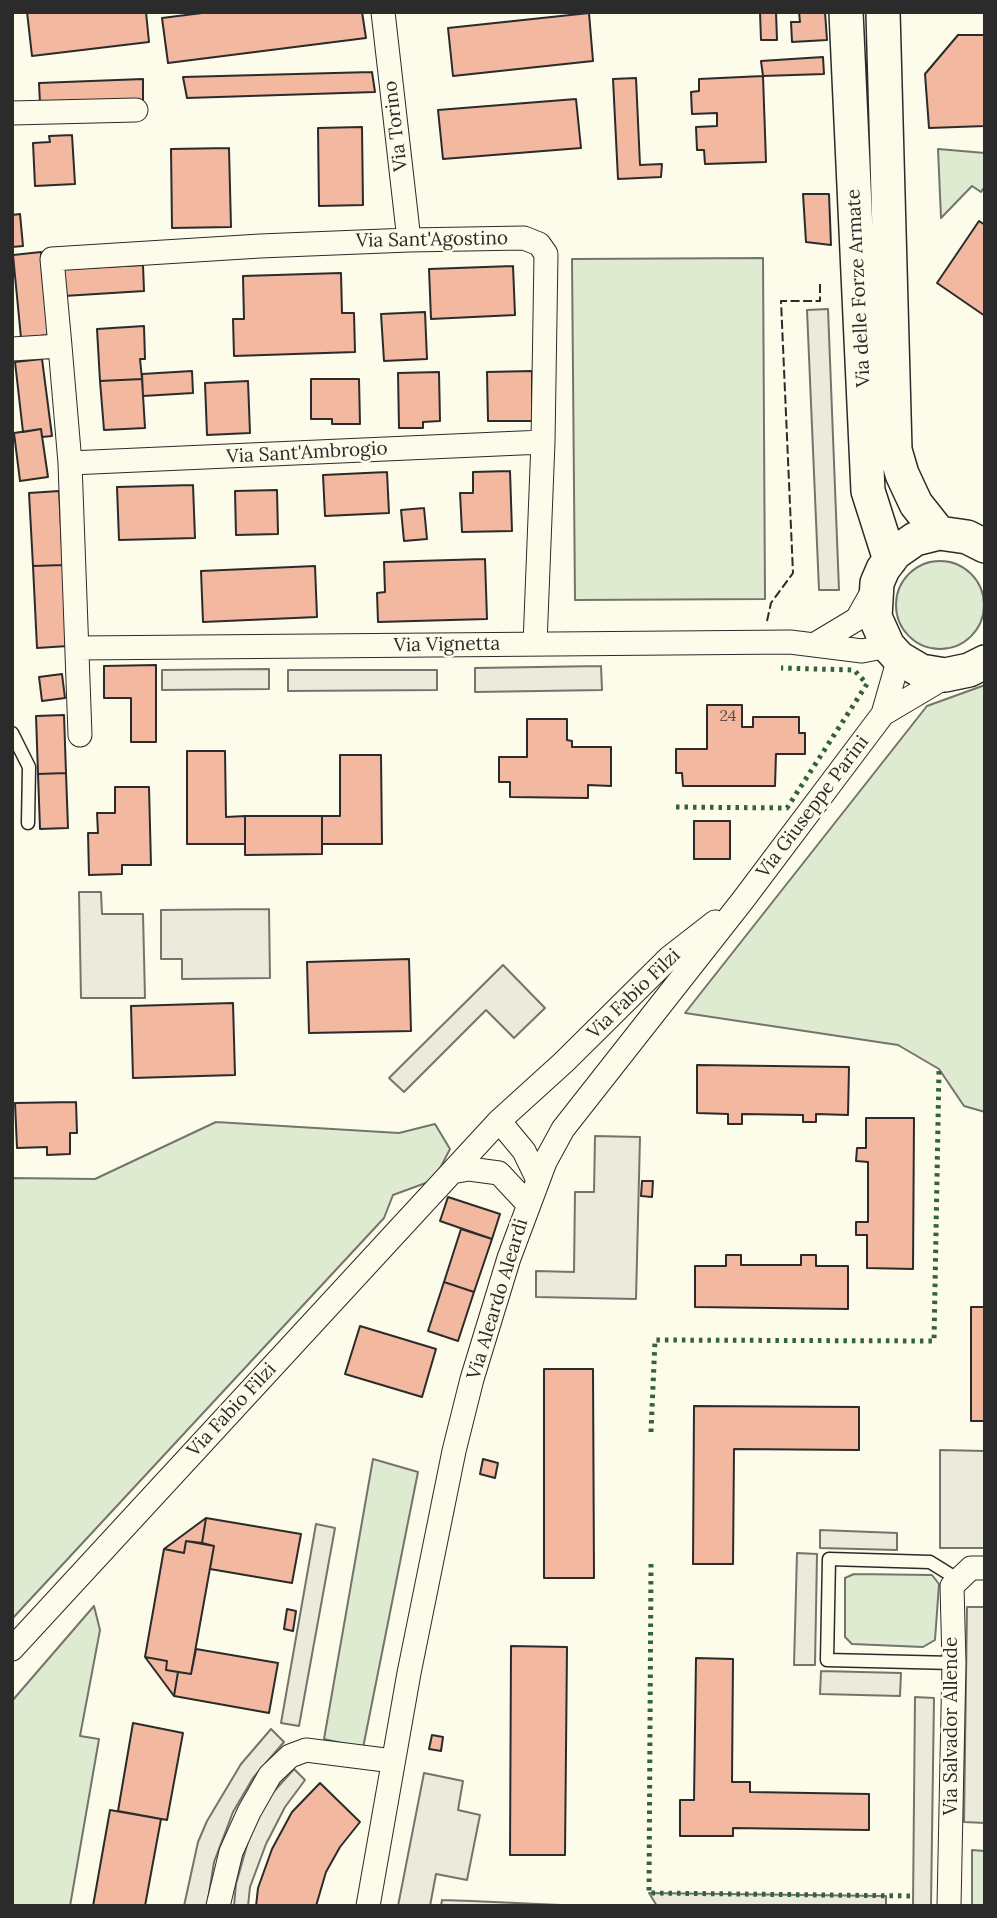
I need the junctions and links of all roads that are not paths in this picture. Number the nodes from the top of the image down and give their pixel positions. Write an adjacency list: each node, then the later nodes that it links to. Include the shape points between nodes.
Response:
1 (383, 12): 6 (street, Via Torino)
2 (846, 12): 13 (street, Via delle Forze Armate, via 868,491)
3 (883, 12): 11 (street, Via delle Forze Armate, via 895,450 916,504)
4 (136, 110): 5 (street)
5 (12, 113)
6 (409, 240): 7 (street, Via Sant'Agostino, via 52,260); 9 (street, Via Sant'Agostino, via 524,238 539,244 546,254)
7 (60, 346): 8 (street); 10 (street)
8 (12, 349)
9 (543, 442): 10 (street, Via Sant'Ambrogio); 15 (street, Via Sant'Agostino)
10 (70, 463): 16 (street)
11 (939, 533): 12 (street); 13 (street, via 915,539 895,553)
12 (982, 542)
13 (883, 571): 14 (street, via 857,619); 17 (street, via 875,617)
14 (817, 643): 15 (street, Via Vignetta); 17 (street, Via Vignetta)
15 (535, 644): 16 (street, Via Vignetta)
16 (78, 648): 22 (street)
17 (883, 652): 19 (street, via 921,671); 20 (street, Via Giuseppe Parini); 20 (street, via 880,672)
18 (985, 662): 19 (street)
19 (945, 675): 20 (street, Via Giuseppe Parini)
20 (886, 705): 24 (street, Via Giuseppe Parini)
21 (12, 733): 23 (lane, via 29,768)
22 (80, 735)
23 (28, 823)
24 (744, 900): 25 (street, Via Fabio Filzi, via 670,957); 28 (street, Via Aleardo Aleardi, via 563,1129)
25 (499, 1121): 26 (street, Via Fabio Filzi); 27 (street, via 495,1146); 28 (street, via 524,1151)
26 (452, 1172): 27 (street, via 469,1169); 32 (street, Via Fabio Filzi)
27 (499, 1174): 29 (street)
28 (538, 1180): 29 (street, Via Aleardo Aleardi)
29 (528, 1204): 34 (street, Via Aleardo Aleardi, via 454,1451)
30 (985, 1569): 31 (street, via 971,1568)
31 (959, 1580): 33 (street, Via Salvador Allende, via 952,1586); 33 (lane, via 930,1562 829,1559 827,1660)
32 (12, 1648)
33 (954, 1663): 37 (street, Via Salvador Allende)
34 (393, 1761): 35 (street, via 306,1750 290,1756 270,1775 249,1812 230,1852); 36 (street, Via Aleardo Aleardi)
35 (218, 1906)
36 (368, 1906)
37 (949, 1906)

